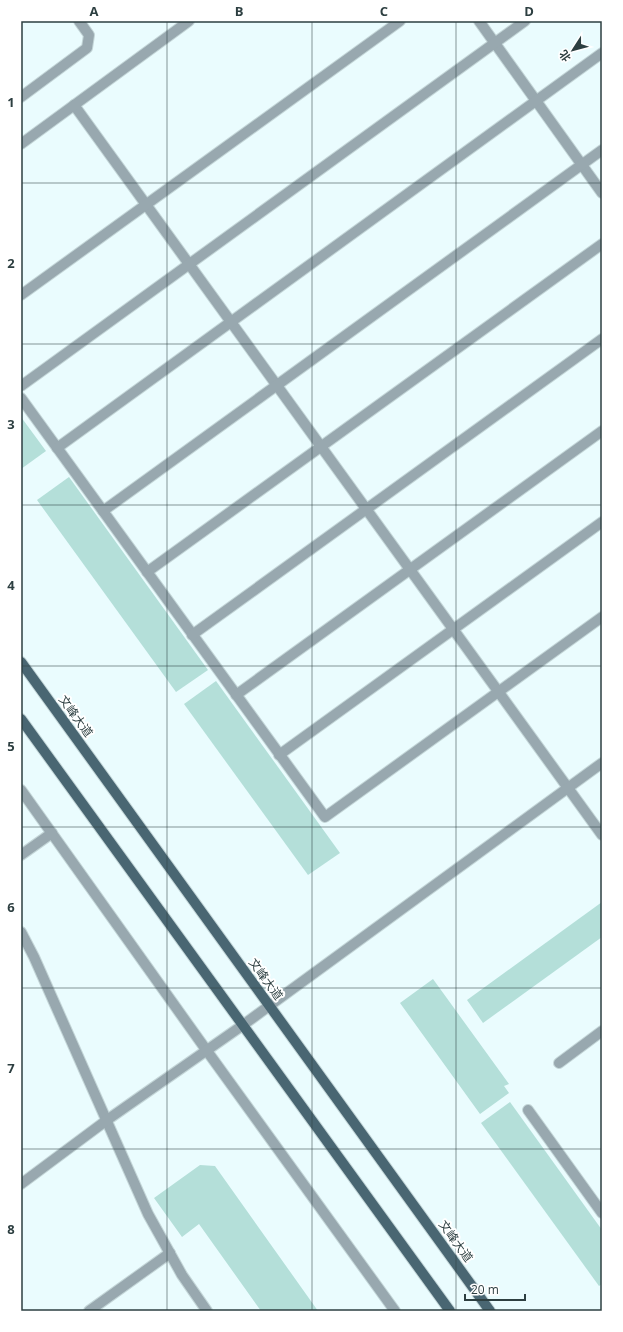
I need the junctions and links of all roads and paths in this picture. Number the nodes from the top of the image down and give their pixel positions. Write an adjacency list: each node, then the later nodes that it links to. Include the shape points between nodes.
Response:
1 (79, 21): 8 (street, via 89,35 87,48)
2 (189, 21): 10 (street)
3 (400, 21): 15 (street)
4 (479, 21): 6 (street)
5 (525, 21): 6 (street)
6 (494, 43): 9 (street); 17 (street)
7 (602, 54): 9 (street)
8 (21, 96)
9 (536, 101): 13 (street); 19 (street)
10 (74, 105): 11 (street); 15 (street)
11 (21, 144)
12 (602, 150): 13 (street)
13 (582, 165): 14 (street); 21 (street)
14 (602, 193)
15 (146, 204): 17 (street); 18 (street)
16 (602, 244): 25 (street)
17 (189, 264): 19 (street); 22 (street)
18 (21, 295)
19 (231, 322): 21 (street); 26 (street)
20 (602, 339): 27 (street)
21 (277, 385): 25 (street); 28 (street)
22 (21, 386)
23 (21, 398): 26 (street)
24 (602, 431): 30 (street)
25 (321, 447): 27 (street); 31 (street)
26 (57, 448): 28 (street)
27 (366, 509): 30 (street); 34 (street)
28 (103, 511): 31 (street)
29 (602, 522): 33 (street)
30 (410, 570): 33 (street); 37 (street)
31 (147, 572): 34 (street)
32 (602, 617): 36 (street)
33 (453, 629): 36 (street); 39 (street)
34 (192, 635): 37 (street)
35 (21, 662): 47 (main road, 文峰大道)
36 (498, 692): 39 (street, via 324,818); 41 (street)
37 (236, 696): 39 (street)
38 (21, 719): 48 (main road)
39 (279, 755)
40 (602, 763): 41 (street)
41 (568, 788): 44 (street); 47 (street)
42 (21, 790): 43 (street)
43 (52, 833): 45 (street); 50 (street)
44 (602, 835)
45 (21, 855)
46 (21, 932): 53 (street)
47 (269, 1005): 48 (street); 61 (main road, 文峰大道)
48 (243, 1025): 50 (street); 60 (main road)
49 (602, 1031): 51 (street)
50 (206, 1051): 53 (street); 59 (street)
51 (559, 1063)
52 (528, 1110): 55 (street)
53 (107, 1120): 54 (street); 56 (street, via 148,1214)
54 (21, 1184)
55 (602, 1213)
56 (170, 1253): 57 (street); 58 (street)
57 (89, 1311)
58 (206, 1311)
59 (395, 1311)
60 (450, 1311)
61 (490, 1311)

